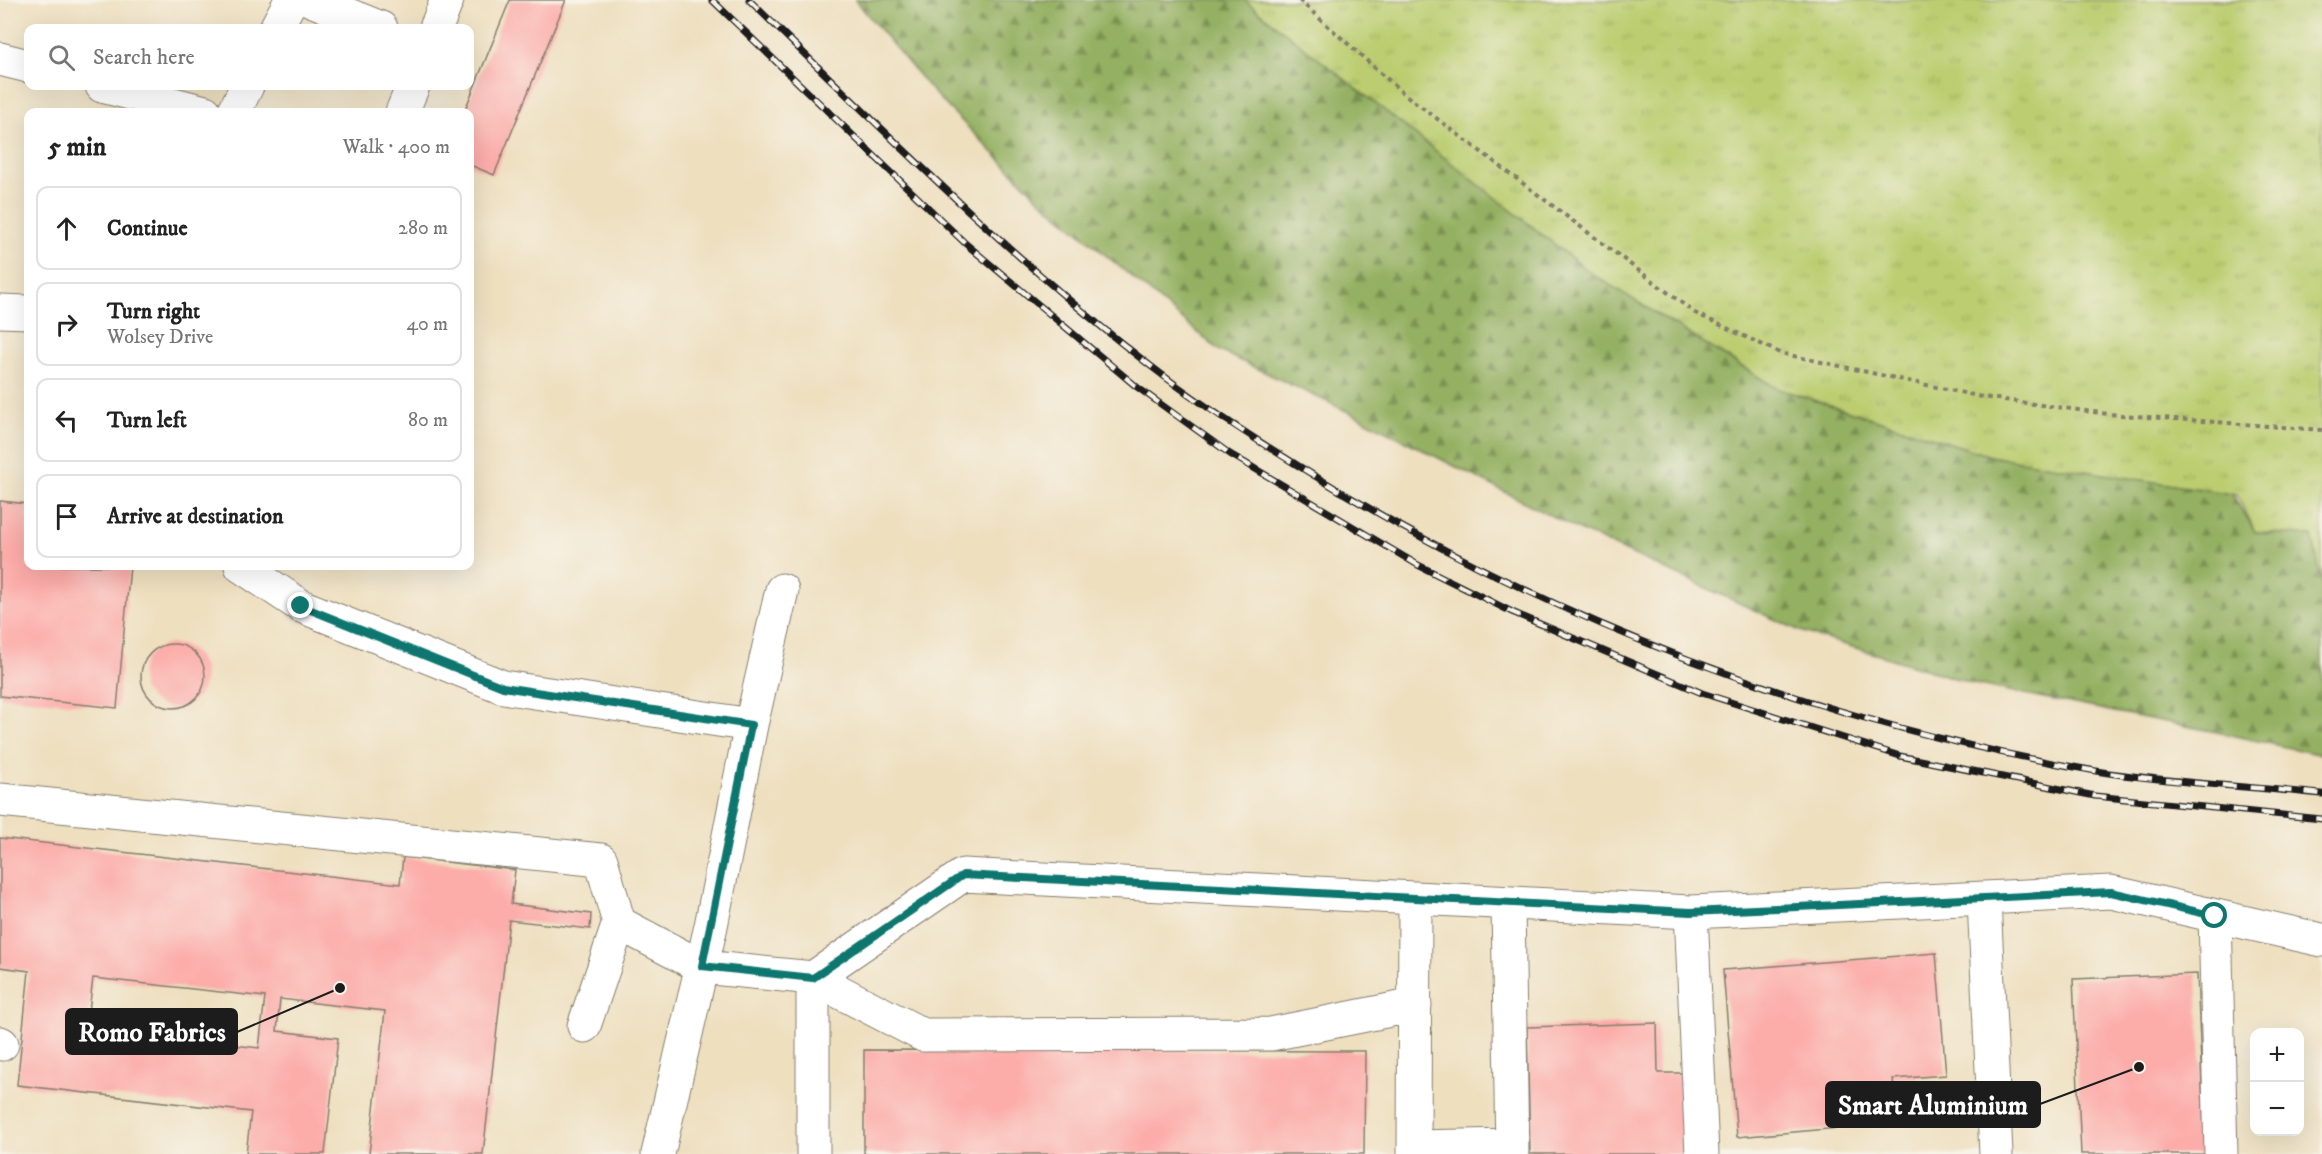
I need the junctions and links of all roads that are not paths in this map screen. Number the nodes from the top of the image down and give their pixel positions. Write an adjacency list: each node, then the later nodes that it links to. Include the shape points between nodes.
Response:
1 (291, 0): 4 (lane)
2 (311, 0): 5 (lane)
3 (447, 0): 6 (lane)
4 (278, 24)
5 (371, 24)
6 (438, 24)
7 (0, 59): 8 (lane)
8 (24, 65)
9 (118, 90): 12 (lane)
10 (245, 90): 13 (lane)
11 (411, 90): 14 (lane)
12 (189, 108)
13 (236, 108)
14 (404, 108)
15 (0, 311): 16 (lane)
16 (24, 312)
17 (247, 570): 19 (lane, via 301,606 503,687)
18 (782, 591): 19 (lane)
19 (751, 725): 28 (lane)
20 (0, 800): 26 (lane, via 601,860)
21 (1415, 900): 23 (lane); 29 (lane, via 963,875); 30 (lane)
22 (1984, 900): 24 (lane); 25 (lane, via 2111,892); 37 (lane)
23 (1509, 904): 24 (lane); 32 (lane)
24 (1691, 912): 36 (lane)
25 (2215, 916): 27 (lane); 38 (lane)
26 (619, 923): 28 (lane); 31 (lane)
27 (2322, 940)
28 (702, 966): 29 (lane); 34 (lane)
29 (813, 978): 30 (lane, via 923,1035 1271,1034); 35 (lane)
30 (1415, 1005): 33 (lane)
31 (584, 1026)
32 (1512, 1149): 33 (lane)
33 (1414, 1150)
34 (658, 1154)
35 (813, 1154)
36 (1702, 1154)
37 (1996, 1154)
38 (2221, 1154)

